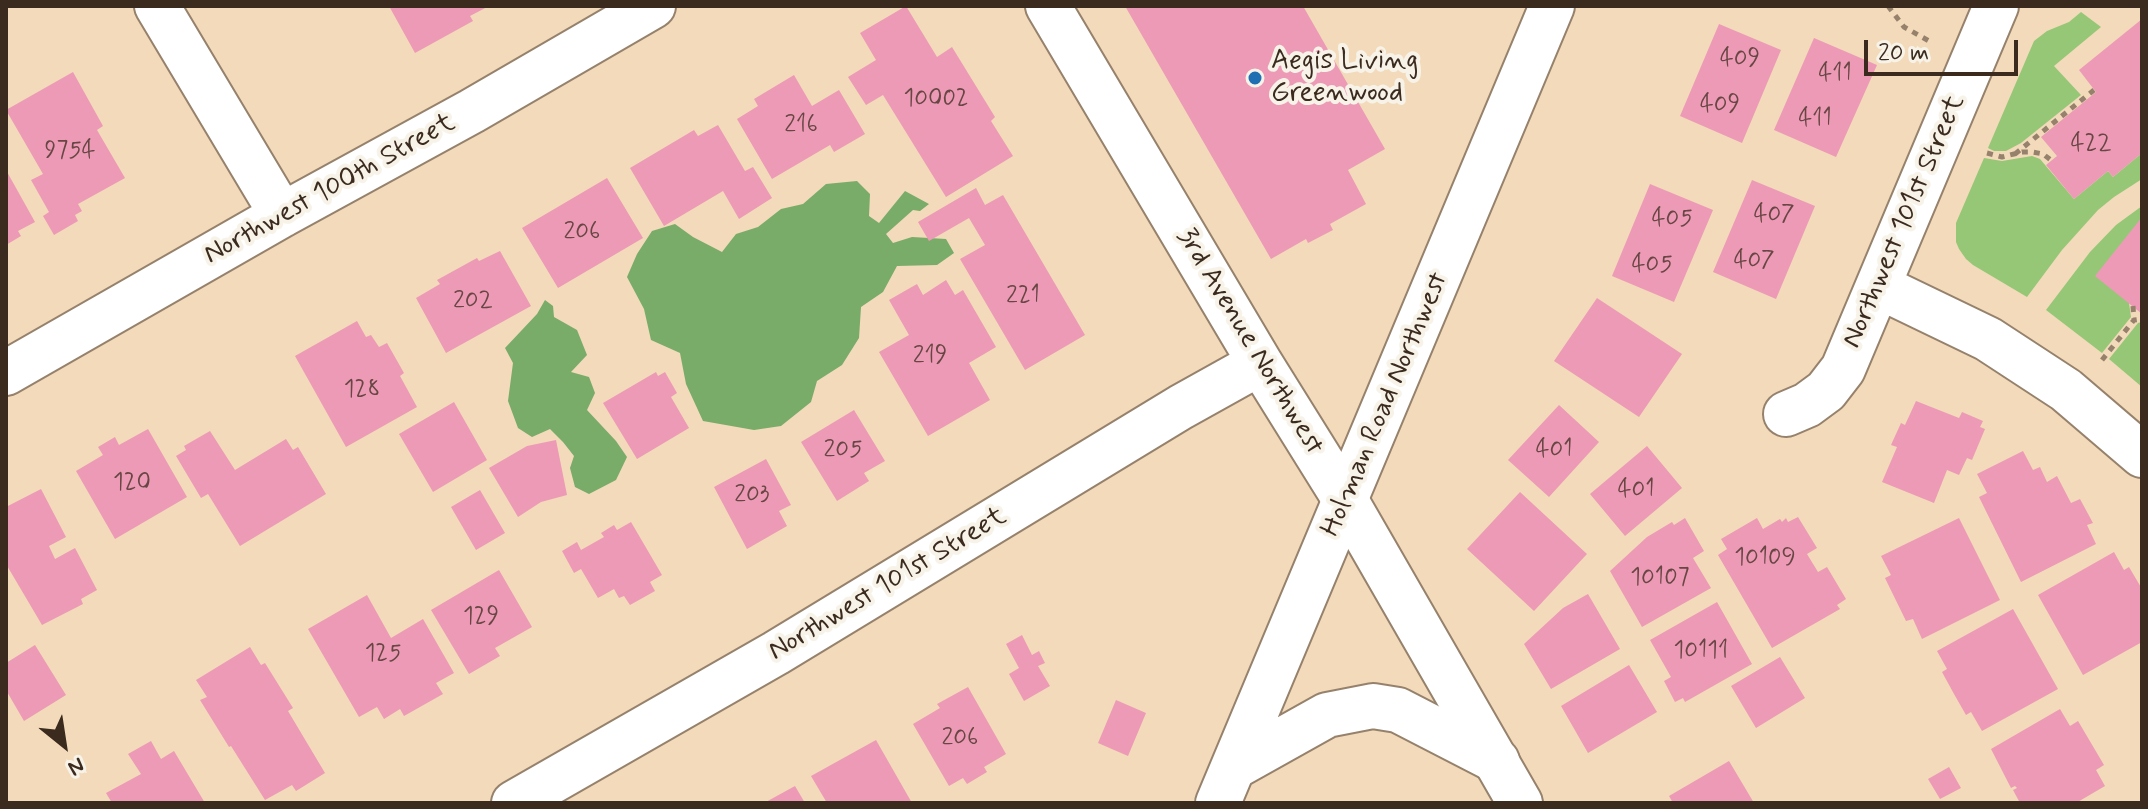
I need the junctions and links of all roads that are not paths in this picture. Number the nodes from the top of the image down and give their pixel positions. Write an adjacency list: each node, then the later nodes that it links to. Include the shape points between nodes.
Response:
1 (157, 6): 6 (street)
2 (653, 6): 6 (street, Northwest 100th Street)
3 (1048, 6): 8 (street, 3rd Avenue Northwest)
4 (1552, 6): 12 (street, Holman Road Northwest)
5 (1996, 6): 7 (street, Northwest 101st Street)
6 (282, 215): 9 (street, Northwest 100th Street)
7 (1878, 286): 10 (street, Northwest 101st Street, via 1843,369 1826,391); 11 (street, via 1988,339 2066,390)
8 (1260, 363): 12 (street, 3rd Avenue Northwest); 15 (street, Northwest 101st Street)
9 (6, 373)
10 (1786, 414)
11 (2142, 455)
12 (1346, 501): 13 (street, 3rd Avenue Northwest); 14 (street, Holman Road Northwest)
13 (1497, 761): 14 (street, via 1398,710 1373,706 1327,715); 16 (street, 3rd Avenue Northwest)
14 (1226, 785)
15 (514, 803)
16 (1520, 803)

